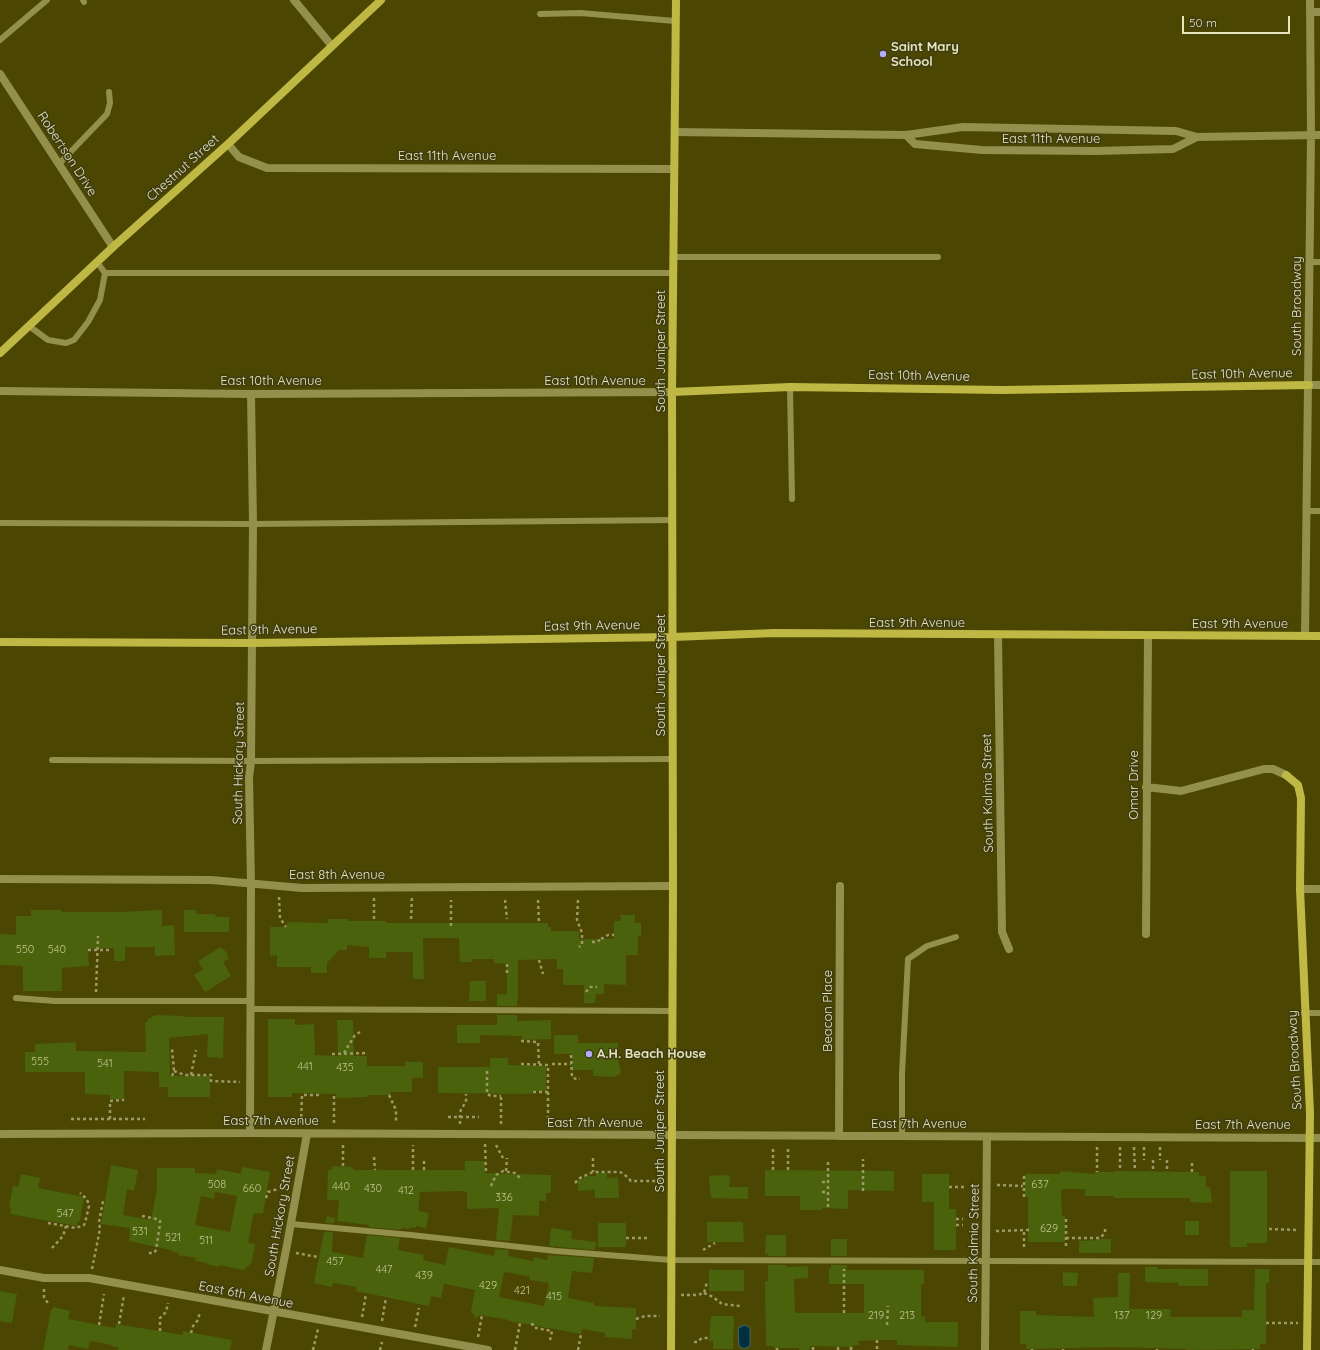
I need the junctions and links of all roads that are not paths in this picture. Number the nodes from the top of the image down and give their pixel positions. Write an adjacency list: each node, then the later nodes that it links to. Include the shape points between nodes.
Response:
1 (47, 0): 10 (lane)
2 (294, 0): 11 (street)
3 (381, 0): 11 (street, Chestnut Street)
4 (676, 0): 9 (street, South Juniper Street)
5 (1310, 0): 6 (street, South Broadway)
6 (1310, 12): 7 (street); 16 (street, South Broadway)
7 (1320, 12)
8 (540, 14): 9 (lane, via 580,13)
9 (676, 21): 14 (street, South Juniper Street)
10 (0, 40)
11 (332, 46): 19 (street, Chestnut Street)
12 (0, 74): 20 (street, Robertson Drive)
13 (109, 92): 20 (lane, via 107,114)
14 (675, 132): 15 (street, East 11th Avenue); 21 (street, South Juniper Street)
15 (906, 135): 18 (street, East 11th Avenue, via 963,126 1176,131); 18 (street, East 11th Avenue, via 916,144 974,149 1096,151 1173,149)
16 (1311, 135): 17 (street, East 11th Avenue); 18 (street, East 11th Avenue); 26 (street, South Broadway)
17 (1320, 135)
18 (1197, 137)
19 (228, 144): 21 (street, East 11th Avenue, via 239,157 267,168); 22 (street, Chestnut Street)
20 (59, 164): 22 (street, Robertson Drive)
21 (674, 169): 23 (street, South Juniper Street)
22 (113, 247): 25 (street, Chestnut Street)
23 (674, 257): 24 (lane); 29 (street, South Juniper Street)
24 (938, 257)
25 (97, 262): 28 (lane); 30 (street, Chestnut Street)
26 (1309, 262): 27 (lane); 32 (street, South Broadway)
27 (1320, 262)
28 (105, 273): 29 (lane); 30 (lane, via 100,300 74,340 66,343 48,340)
29 (673, 273): 36 (street, South Juniper Street)
30 (29, 326): 31 (street, Chestnut Street)
31 (0, 353)
32 (1309, 385): 33 (street); 34 (street, East 10th Avenue, via 1002,390); 39 (street, South Broadway)
33 (1320, 386)
34 (790, 387): 36 (street, East 10th Avenue); 38 (lane)
35 (0, 391): 37 (street, East 10th Avenue)
36 (672, 392): 37 (street, East 10th Avenue); 41 (street, South Juniper Street)
37 (251, 394): 43 (street, South Hickory Street)
38 (792, 499)
39 (1307, 511): 40 (lane); 46 (street, South Broadway)
40 (1320, 511)
41 (673, 520): 43 (lane); 48 (street, South Juniper Street)
42 (0, 523): 43 (lane)
43 (253, 524): 50 (street, South Hickory Street)
44 (998, 635): 45 (street, East 9th Avenue); 48 (street, East 9th Avenue, via 774,633); 63 (street, South Kalmia Street, via 1002,932)
45 (1148, 636): 46 (street, East 9th Avenue); 54 (street, Omar Drive)
46 (1305, 636): 47 (street, East 9th Avenue)
47 (1320, 636)
48 (673, 637): 50 (street, East 9th Avenue); 51 (street, South Juniper Street)
49 (0, 642): 50 (street, East 9th Avenue)
50 (252, 643): 53 (street, South Hickory Street)
51 (673, 759): 53 (lane); 57 (street, South Juniper Street)
52 (52, 760): 53 (lane)
53 (251, 761): 56 (street, South Hickory Street)
54 (1146, 787): 60 (street, South Broadway, via 1181,791 1264,769 1274,769 1286,775 1298,786 1300,798); 61 (street, Omar Drive)
55 (0, 879): 56 (street, East 8th Avenue, via 176,879)
56 (250, 883): 57 (street, East 8th Avenue, via 302,888); 65 (street, South Hickory Street)
57 (673, 886): 66 (street, South Juniper Street)
58 (840, 886): 73 (street, Beacon Place)
59 (1320, 888): 60 (street)
60 (1300, 889): 67 (street, South Broadway)
61 (1146, 934)
62 (956, 937): 74 (lane, via 927,946 908,959 902,1074)
63 (1009, 949)
64 (16, 998): 65 (lane)
65 (250, 1005): 66 (lane); 69 (street, South Hickory Street)
66 (673, 1011): 72 (street, South Juniper Street)
67 (1304, 1013): 68 (lane); 76 (street, South Broadway)
68 (1320, 1013)
69 (250, 1133): 70 (street, East 7th Avenue); 71 (street, East 7th Avenue)
70 (0, 1134)
71 (307, 1134): 72 (street, East 7th Avenue); 78 (street, South Hickory Street)
72 (672, 1136): 73 (street, East 7th Avenue); 79 (street, South Juniper Street)
73 (839, 1136): 74 (street, East 7th Avenue)
74 (902, 1136): 75 (street, East 7th Avenue)
75 (987, 1137): 76 (street, East 7th Avenue); 80 (street, South Kalmia Street)
76 (1309, 1138): 77 (street, East 7th Avenue); 81 (street, South Broadway)
77 (1320, 1138)
78 (291, 1224): 79 (lane); 84 (street, South Hickory Street)
79 (671, 1260): 80 (lane); 87 (street, South Juniper Street)
80 (986, 1261): 81 (lane); 88 (street, South Kalmia Street)
81 (1308, 1262): 82 (lane); 89 (street, South Broadway)
82 (1320, 1262)
83 (0, 1270): 84 (street, East 6th Avenue, via 44,1278 90,1278)
84 (274, 1312): 85 (street, South Hickory Street); 86 (street, East 6th Avenue)
85 (266, 1350)
86 (488, 1350)
87 (671, 1350)
88 (985, 1350)
89 (1307, 1350)

